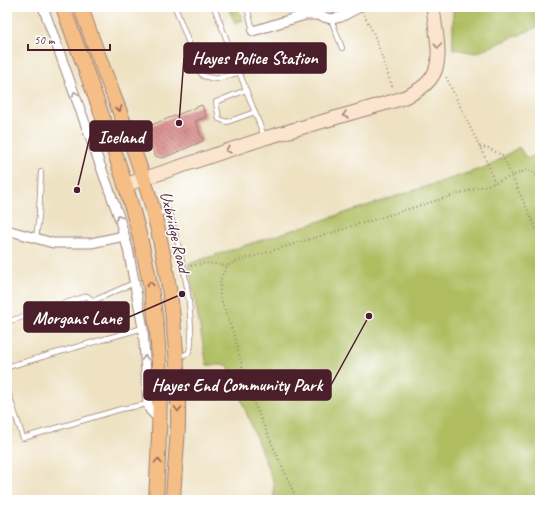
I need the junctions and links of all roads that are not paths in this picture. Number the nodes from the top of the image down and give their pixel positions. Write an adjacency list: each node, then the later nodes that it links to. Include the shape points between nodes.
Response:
1 (43, 7): 21 (street, one-way to 1, via 108,183)
2 (63, 7): 18 (main road, Uxbridge Road)
3 (81, 7): 17 (main road, Uxbridge Road, one-way to 17)
4 (175, 7): 12 (lane, via 203,76 216,79)
5 (214, 7): 12 (lane)
6 (247, 7): 10 (lane)
7 (433, 7): 15 (street, one-way to 15, via 439,63 435,73 417,91 397,100)
8 (362, 10): 9 (street)
9 (331, 18): 10 (street, via 305,15); 11 (lane)
10 (253, 31)
11 (342, 48)
12 (240, 72): 13 (lane)
13 (246, 90): 14 (lane); 14 (lane, via 216,102 219,119 227,122)
14 (255, 112): 15 (lane)
15 (265, 138): 17 (street, one-way to 17)
16 (41, 172): 22 (lane)
17 (144, 180): 18 (street); 19 (main road, Uxbridge Road)
18 (125, 185): 30 (main road, Uxbridge Road, one-way to 18, via 159,358 154,309 142,246)
19 (154, 214): 26 (main road, Uxbridge Road, via 168,288); 26 (lane, via 169,211 185,270 190,313 190,350 184,355)
20 (7, 230): 22 (street)
21 (124, 236): 22 (street, via 91,243 53,243); 23 (street)
22 (36, 238)
23 (134, 283): 24 (lane, via 92,301 87,296); 25 (street)
24 (7, 322)
25 (143, 328): 27 (lane); 29 (street, one-way to 25)
26 (176, 356): 32 (main road, Uxbridge Road, one-way to 32, via 178,426)
27 (7, 368)
28 (7, 388): 29 (lane, via 23,438 121,409)
29 (148, 404): 30 (street)
30 (160, 420): 31 (main road, Uxbridge Road, one-way to 30)
31 (156, 500)
32 (173, 500)

